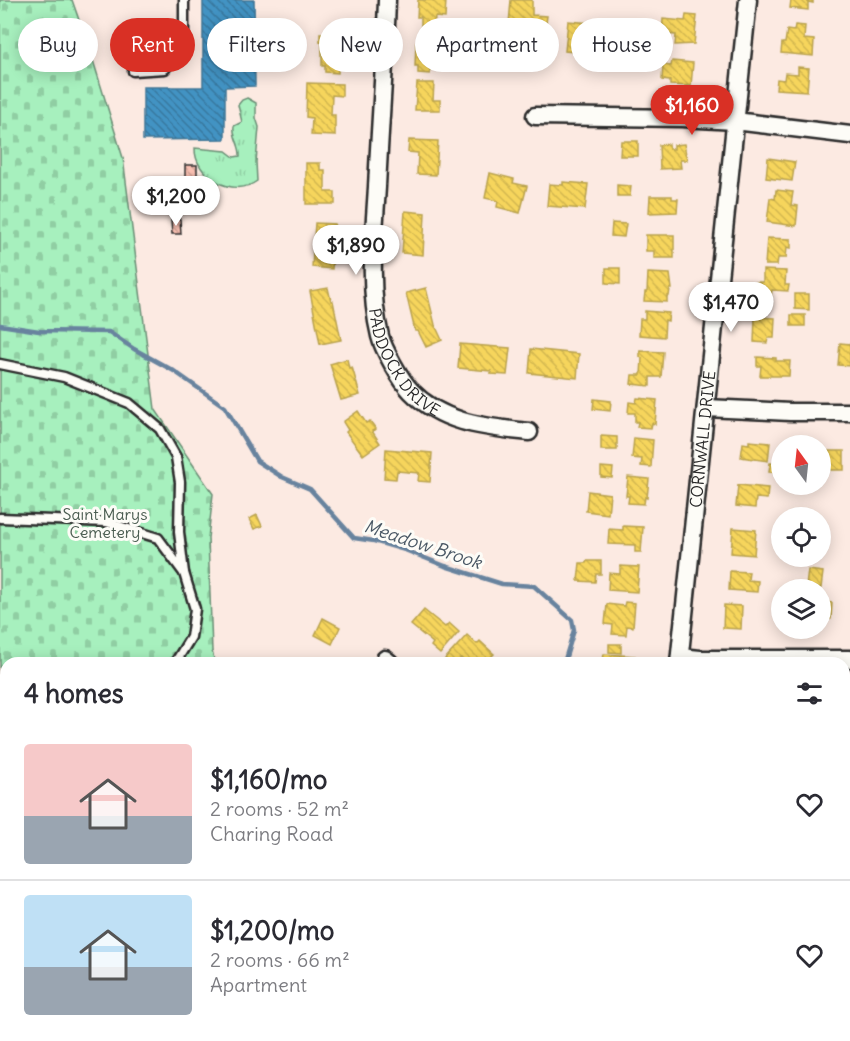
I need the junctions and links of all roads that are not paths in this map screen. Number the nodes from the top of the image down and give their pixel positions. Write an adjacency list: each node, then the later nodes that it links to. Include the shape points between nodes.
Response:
1 (184, 0): 4 (lane)
2 (387, 0): 11 (street, PADDOCK DRIVE, via 373,259 374,309 380,339 411,391 442,414 477,426)
3 (748, 0): 6 (street, CORNWALL DRIVE)
4 (184, 18)
5 (536, 116): 6 (street)
6 (735, 121): 7 (street); 9 (street, CORNWALL DRIVE)
7 (850, 135)
8 (0, 364): 13 (lane, via 64,377 129,403 160,429 176,457)
9 (706, 408): 10 (street); 15 (street, CORNWALL DRIVE)
10 (850, 412)
11 (529, 432)
12 (0, 518): 13 (lane, via 106,522 158,538)
13 (184, 573): 14 (lane, via 195,609 191,637)
14 (179, 657)
15 (680, 657)

